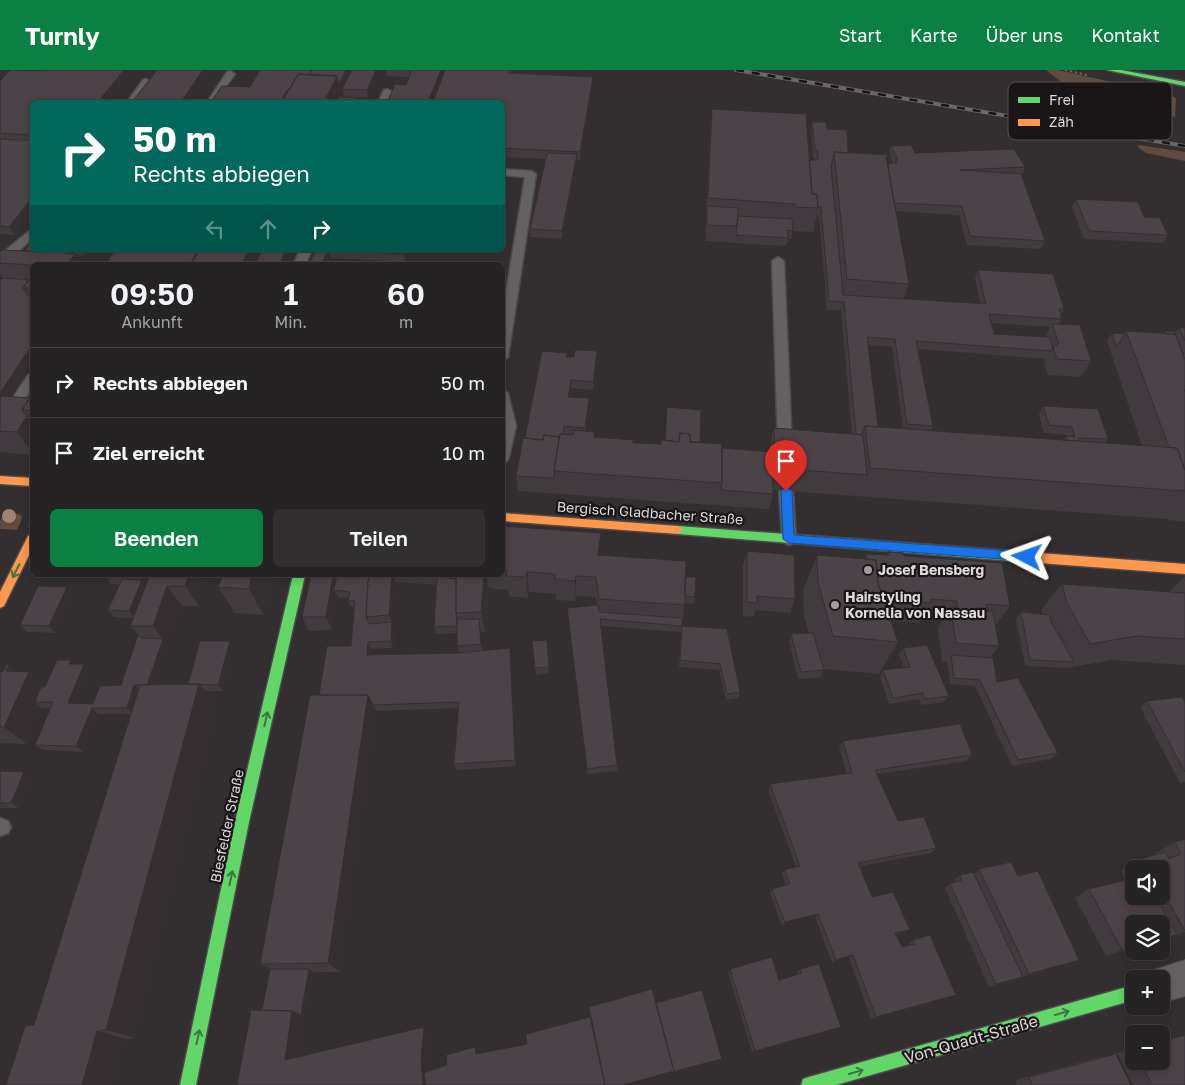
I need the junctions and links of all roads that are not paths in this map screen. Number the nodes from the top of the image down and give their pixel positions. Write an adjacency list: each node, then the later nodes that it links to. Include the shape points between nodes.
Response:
1 (1110, 70): 4 (street)
2 (230, 74): 7 (lane)
3 (146, 82): 6 (lane)
4 (1185, 84)
5 (387, 92): 8 (lane)
6 (133, 100)
7 (212, 100)
8 (383, 100)
9 (505, 172): 13 (lane, via 531,174)
10 (30, 236): 11 (lane)
11 (0, 261)
12 (778, 261): 18 (lane)
13 (505, 337)
14 (30, 381): 16 (lane)
15 (505, 408): 17 (lane, via 509,426)
16 (0, 428)
17 (505, 444)
18 (785, 452)
19 (0, 480): 20 (street)
20 (30, 482)
21 (786, 491): 23 (lane)
22 (505, 517): 23 (street, Bergisch Gladbacher Straße)
23 (789, 539): 25 (street, Bergisch Gladbacher Straße)
24 (30, 543): 27 (street, one-way to 27)
25 (1185, 569)
26 (299, 577): 31 (street, Biesfelder Straße, one-way to 26, via 242,822)
27 (0, 603)
28 (1185, 978): 29 (street)
29 (1170, 982)
30 (1125, 995): 32 (street, Von-Quadt-Straße, one-way to 30)
31 (188, 1085)
32 (809, 1085)

